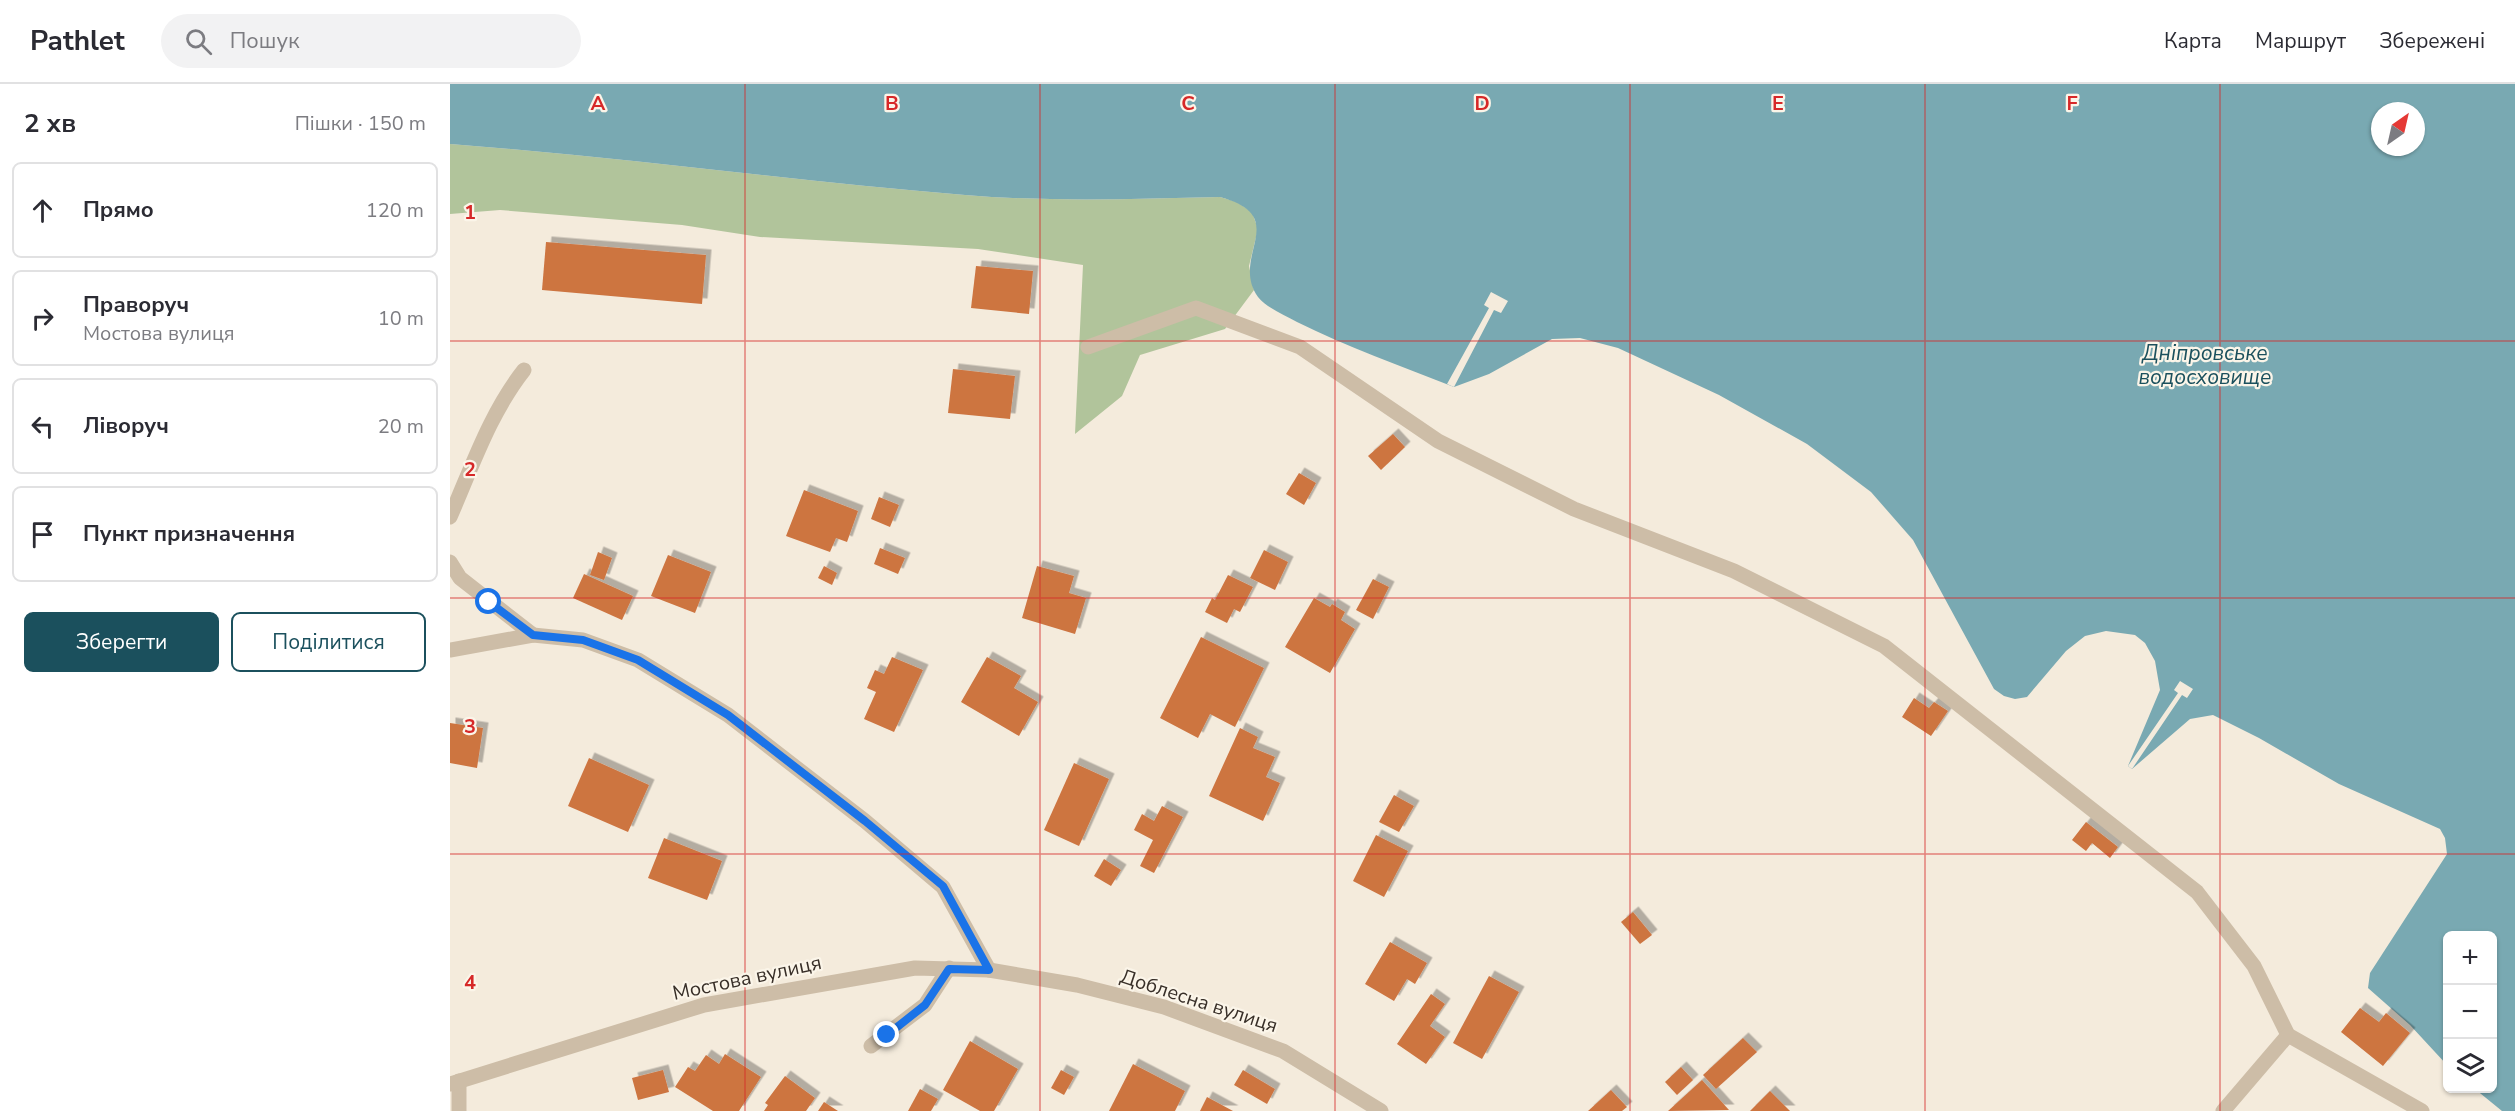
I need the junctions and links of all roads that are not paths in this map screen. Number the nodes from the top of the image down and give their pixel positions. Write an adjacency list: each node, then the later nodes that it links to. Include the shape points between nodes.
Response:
1 (1088, 347): 9 (street, via 1196,308 1280,339 1300,347 1438,441 1574,509 1734,571 1884,646 2197,892 2254,966)
2 (524, 369): 3 (street, via 492,420)
3 (450, 517)
4 (450, 562): 5 (street, via 460,578)
5 (533, 635): 6 (street); 8 (street, via 583,640 638,660 728,715 943,886)
6 (450, 650)
7 (949, 969): 8 (street, Мостова вулиця); 10 (street, via 925,1005); 11 (street, Мостова вулиця, via 915,968 704,1005)
8 (989, 970): 13 (street, Доблесна вулиця, via 1077,985 1164,1007 1283,1051)
9 (2289, 1035): 14 (street); 15 (street)
10 (871, 1046)
11 (454, 1082): 12 (street)
12 (459, 1111)
13 (1381, 1111)
14 (2223, 1111)
15 (2422, 1111)

